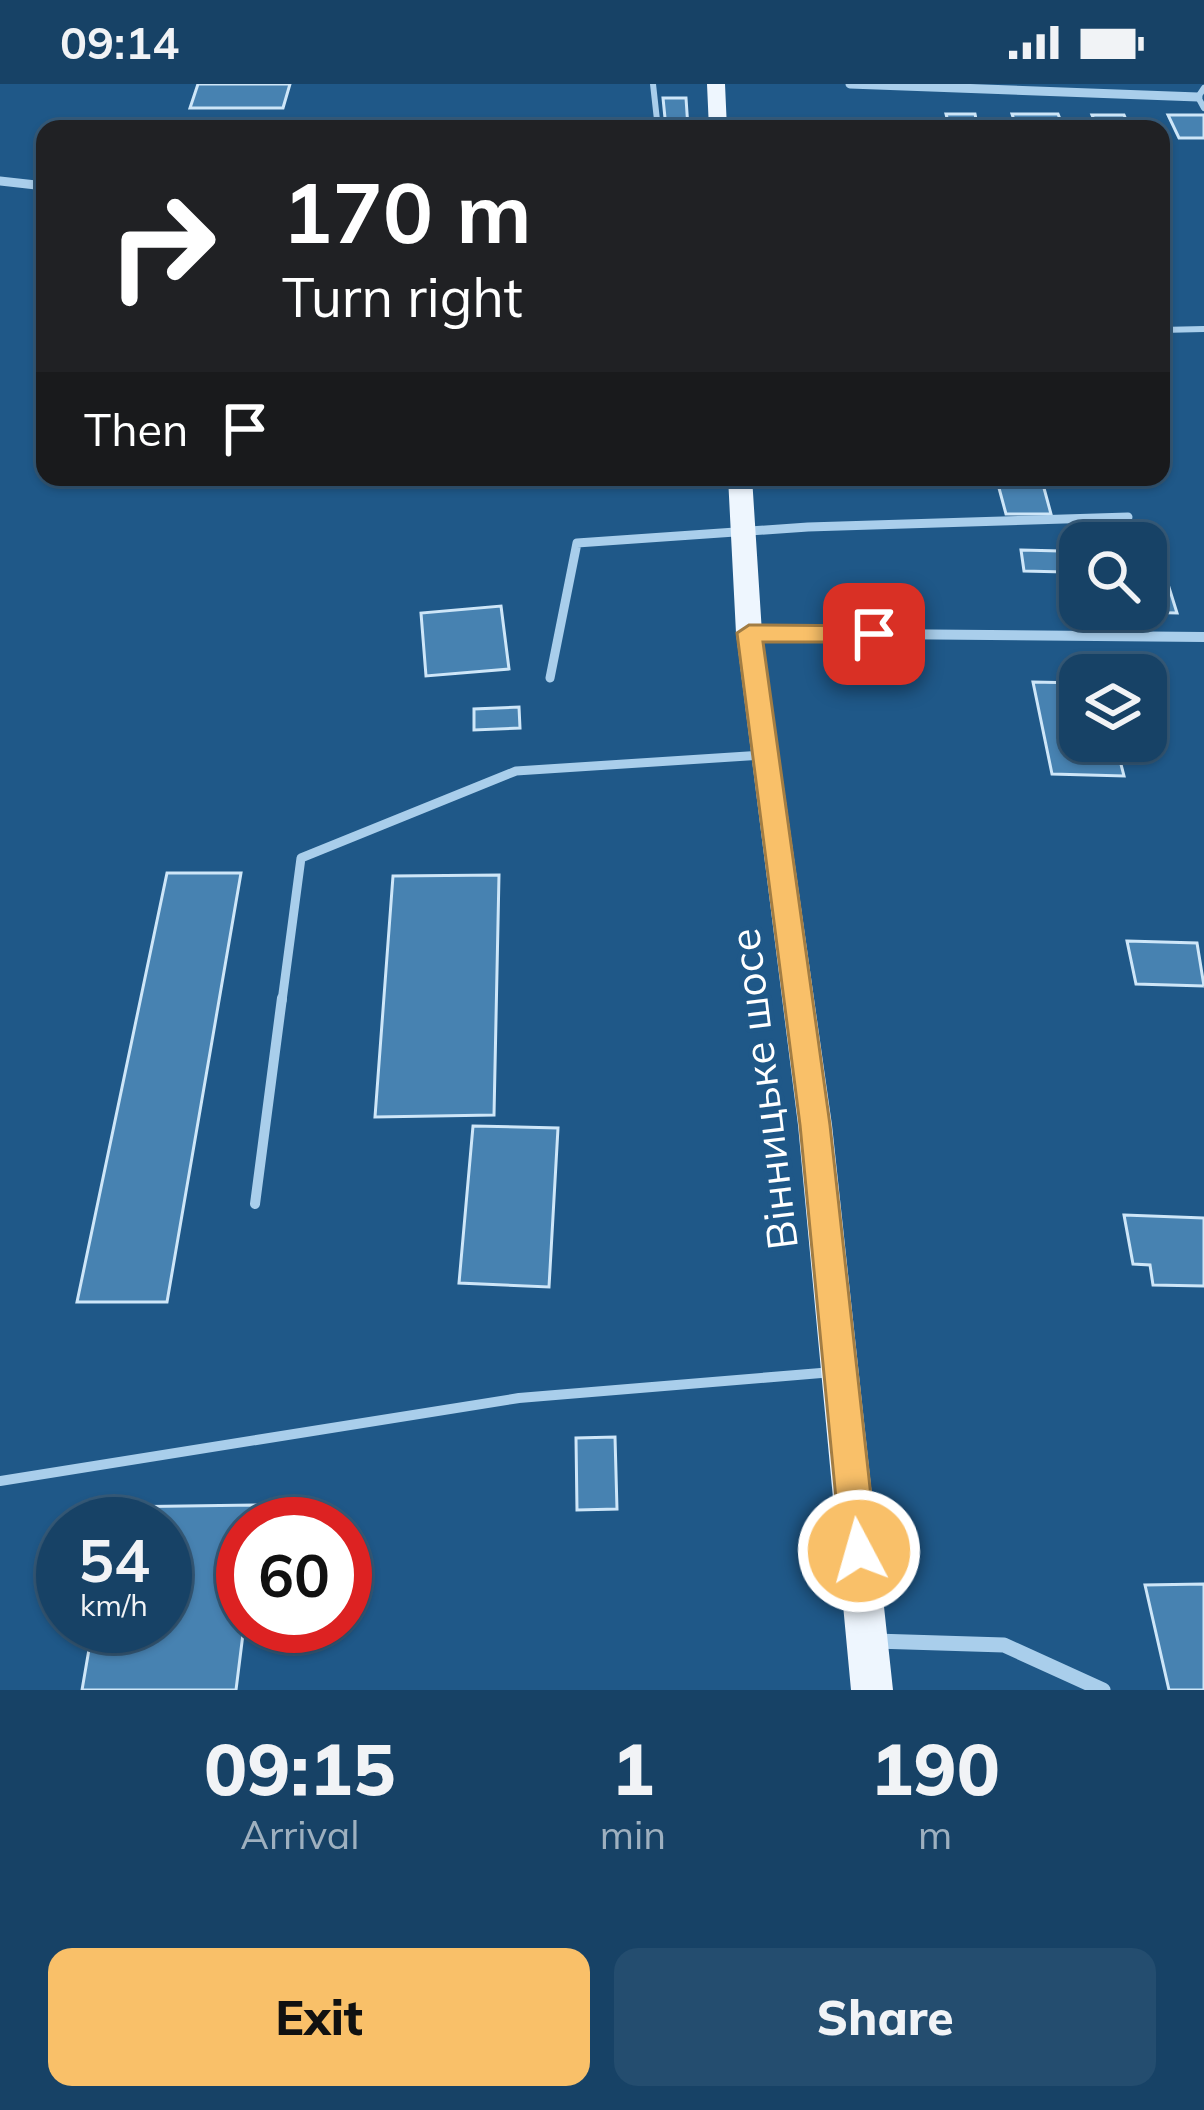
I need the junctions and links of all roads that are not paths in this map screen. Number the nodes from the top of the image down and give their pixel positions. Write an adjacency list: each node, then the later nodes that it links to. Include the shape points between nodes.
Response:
1 (653, 84): 7 (lane)
2 (716, 84): 8 (main road)
3 (849, 84): 5 (street)
4 (1204, 88): 5 (lane)
5 (1198, 97): 6 (lane)
6 (1204, 108)
7 (657, 120)
8 (718, 120)
9 (0, 181): 10 (street)
10 (36, 185)
11 (1204, 329): 12 (lane)
12 (1170, 330)
13 (741, 486): 15 (main road, Вінницьке шосе)
14 (1128, 517): 15 (lane)
15 (744, 532): 16 (main road, Вінницьке шосе); 18 (lane, via 577,543)
16 (749, 633): 17 (street); 19 (main road, Вінницьке шосе)
17 (1204, 638)
18 (550, 678)
19 (766, 755): 20 (lane, via 516,771 301,858); 21 (main road, Вінницьке шосе)
20 (255, 1204)
21 (841, 1372): 22 (lane, via 698,1376 296,1429); 23 (main road, Вінницьке шосе)
22 (0, 1481)
23 (868, 1640): 24 (main road, Вінницьке шосе); 25 (street, via 1004,1645)
24 (872, 1690)
25 (1103, 1690)

